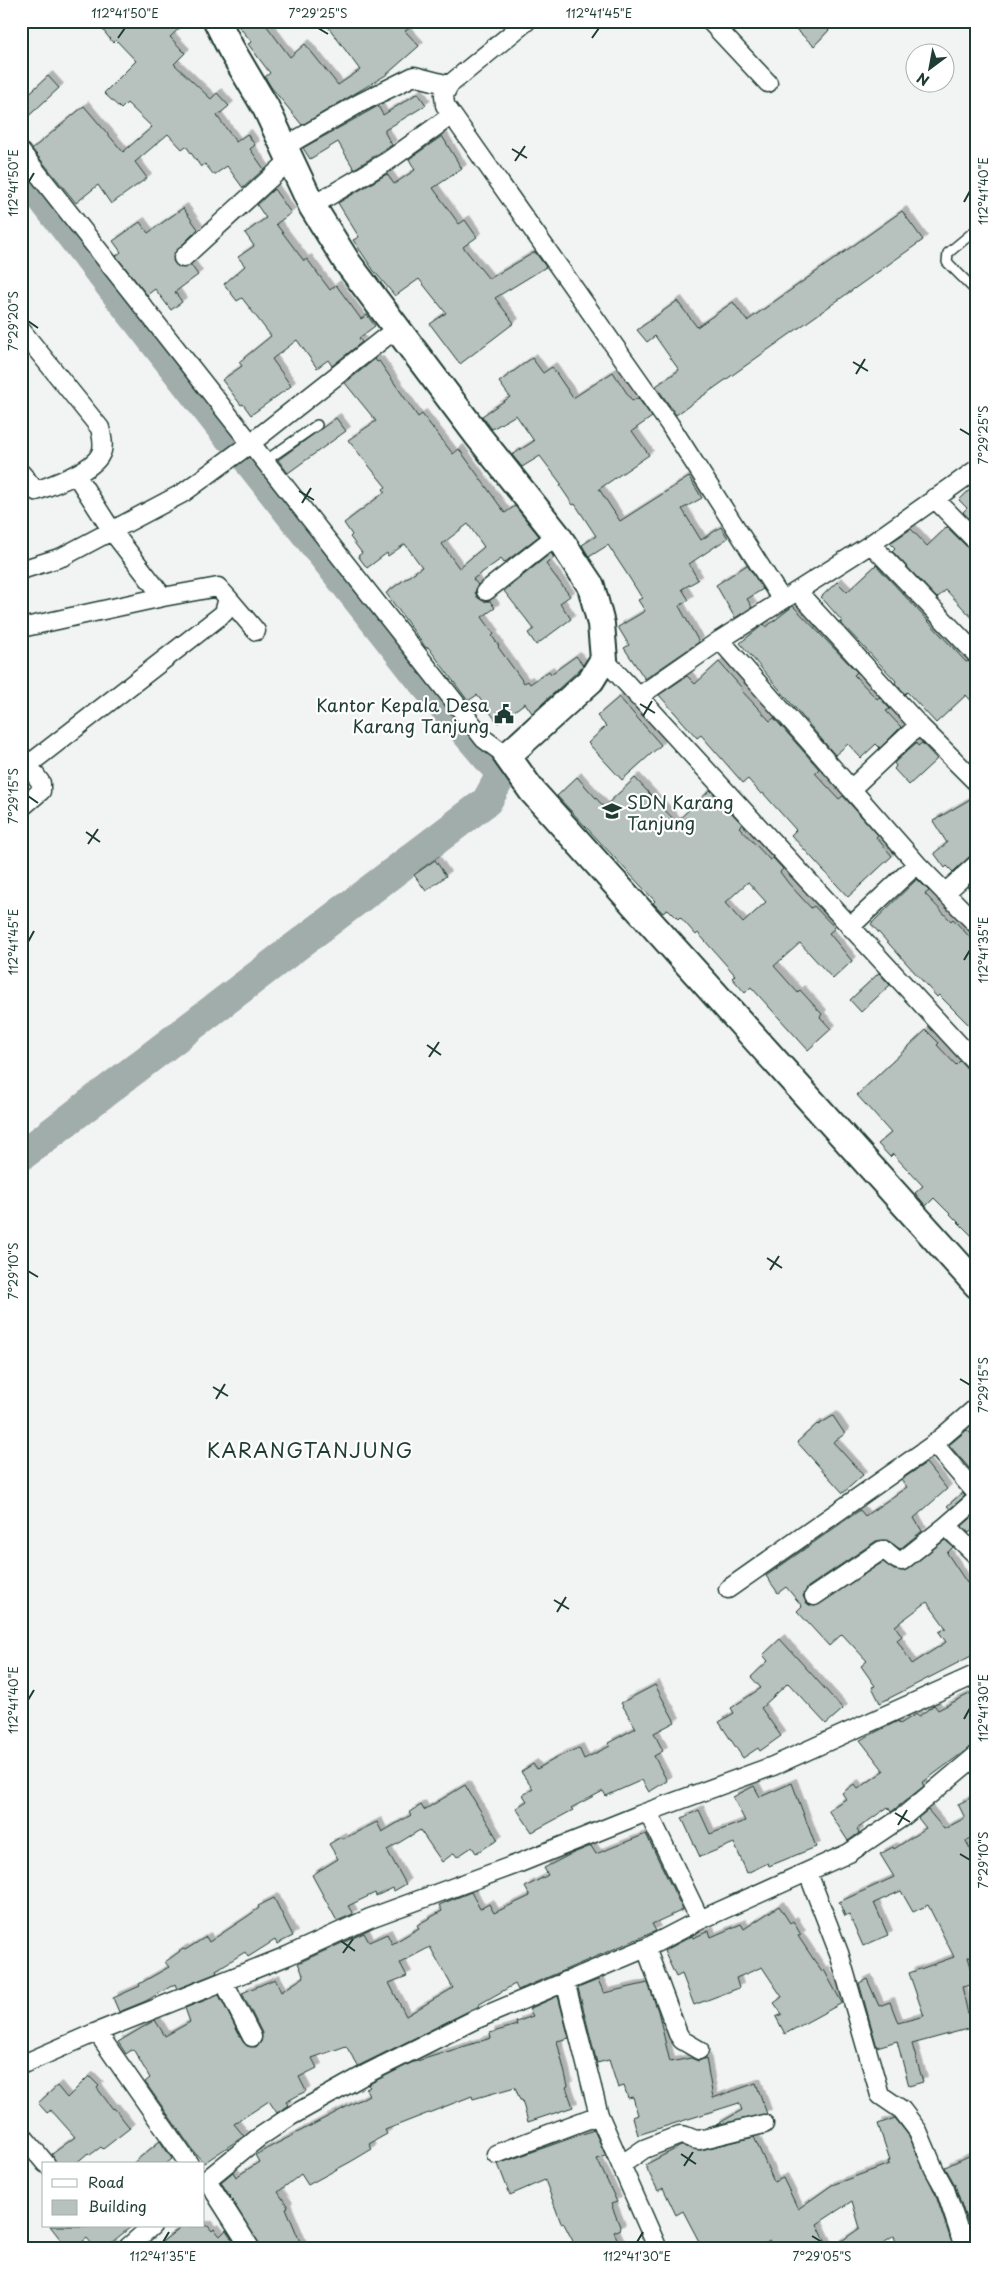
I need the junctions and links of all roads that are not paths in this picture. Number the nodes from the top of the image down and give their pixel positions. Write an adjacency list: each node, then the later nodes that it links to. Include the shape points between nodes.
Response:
1 (217, 21): 8 (street, via 266,108)
2 (527, 21): 5 (street)
3 (710, 21): 4 (street)
4 (768, 83)
5 (449, 86): 6 (street, via 444,95 445,105); 8 (street, via 414,76 360,103)
6 (452, 115): 9 (street, via 388,161); 32 (street, via 670,425)
7 (21, 152): 16 (street)
8 (287, 153): 9 (street); 11 (street)
9 (312, 206): 13 (street, via 347,262)
10 (977, 230): 12 (lane, via 946,257 947,262)
11 (183, 258)
12 (977, 292)
13 (397, 328): 16 (street); 24 (street)
14 (21, 330): 20 (street, via 100,428 103,446 100,456)
15 (317, 424): 17 (lane)
16 (252, 443): 17 (street); 23 (street, via 183,494)
17 (265, 461): 40 (street, via 484,739)
18 (977, 470): 22 (street)
19 (21, 473): 21 (street)
20 (76, 474): 21 (street); 23 (street)
21 (28, 494)
22 (934, 498): 25 (street); 26 (street)
23 (112, 530): 27 (street, via 62,556); 30 (street)
24 (557, 535): 28 (street); 37 (street, via 591,586 601,624)
25 (977, 542)
26 (871, 544): 29 (street); 36 (street)
27 (21, 570)
28 (486, 591)
29 (797, 591): 32 (street); 39 (street)
30 (163, 597): 31 (street, via 218,588); 33 (street)
31 (228, 598): 34 (street); 41 (street, via 224,613)
32 (782, 600): 35 (street)
33 (21, 628)
34 (256, 631)
35 (720, 640): 38 (street); 43 (street)
36 (977, 655)
37 (604, 659): 38 (street); 40 (street, via 591,680)
38 (638, 697): 49 (street)
39 (919, 725): 42 (street); 43 (street)
40 (507, 756): 51 (street, via 532,791)
41 (25, 760): 44 (street, via 41,783 41,791)
42 (977, 782)
43 (851, 789): 45 (street)
44 (21, 808)
45 (917, 864): 47 (street); 49 (street)
46 (977, 864): 47 (street)
47 (946, 893): 48 (street)
48 (977, 925)
49 (850, 927): 50 (street)
50 (977, 1064)
51 (977, 1285)
52 (977, 1408): 53 (street)
53 (934, 1444): 54 (street); 58 (street)
54 (977, 1494)
55 (977, 1499): 56 (street)
56 (946, 1526): 57 (street); 59 (street, via 902,1561 896,1561 882,1550)
57 (977, 1556)
58 (728, 1589)
59 (814, 1596)
60 (977, 1674): 62 (street, via 773,1766)
61 (977, 1755): 63 (street, via 875,1837)
62 (648, 1812): 64 (street); 67 (street, via 370,1918)
63 (808, 1873): 64 (street); 81 (street, via 839,1953 880,2095 902,2110 918,2131)
64 (700, 1920): 65 (street)
65 (646, 1948): 66 (street); 70 (street, via 678,2034)
66 (565, 1981): 72 (street); 79 (street, via 366,2074 291,2116)
67 (224, 1982): 68 (street); 69 (street)
68 (97, 2032): 71 (street); 77 (street)
69 (252, 2037)
70 (699, 2050)
71 (21, 2065)
72 (598, 2115): 75 (street); 78 (street)
73 (764, 2124): 78 (street, via 699,2140 680,2134 644,2149)
74 (21, 2134): 76 (street)
75 (496, 2154)
76 (44, 2162)
77 (188, 2162)
78 (620, 2165): 84 (street)
79 (205, 2181): 83 (street)
80 (150, 2228): 82 (street)
81 (967, 2238)
82 (126, 2249)
83 (251, 2249)
84 (658, 2249)

